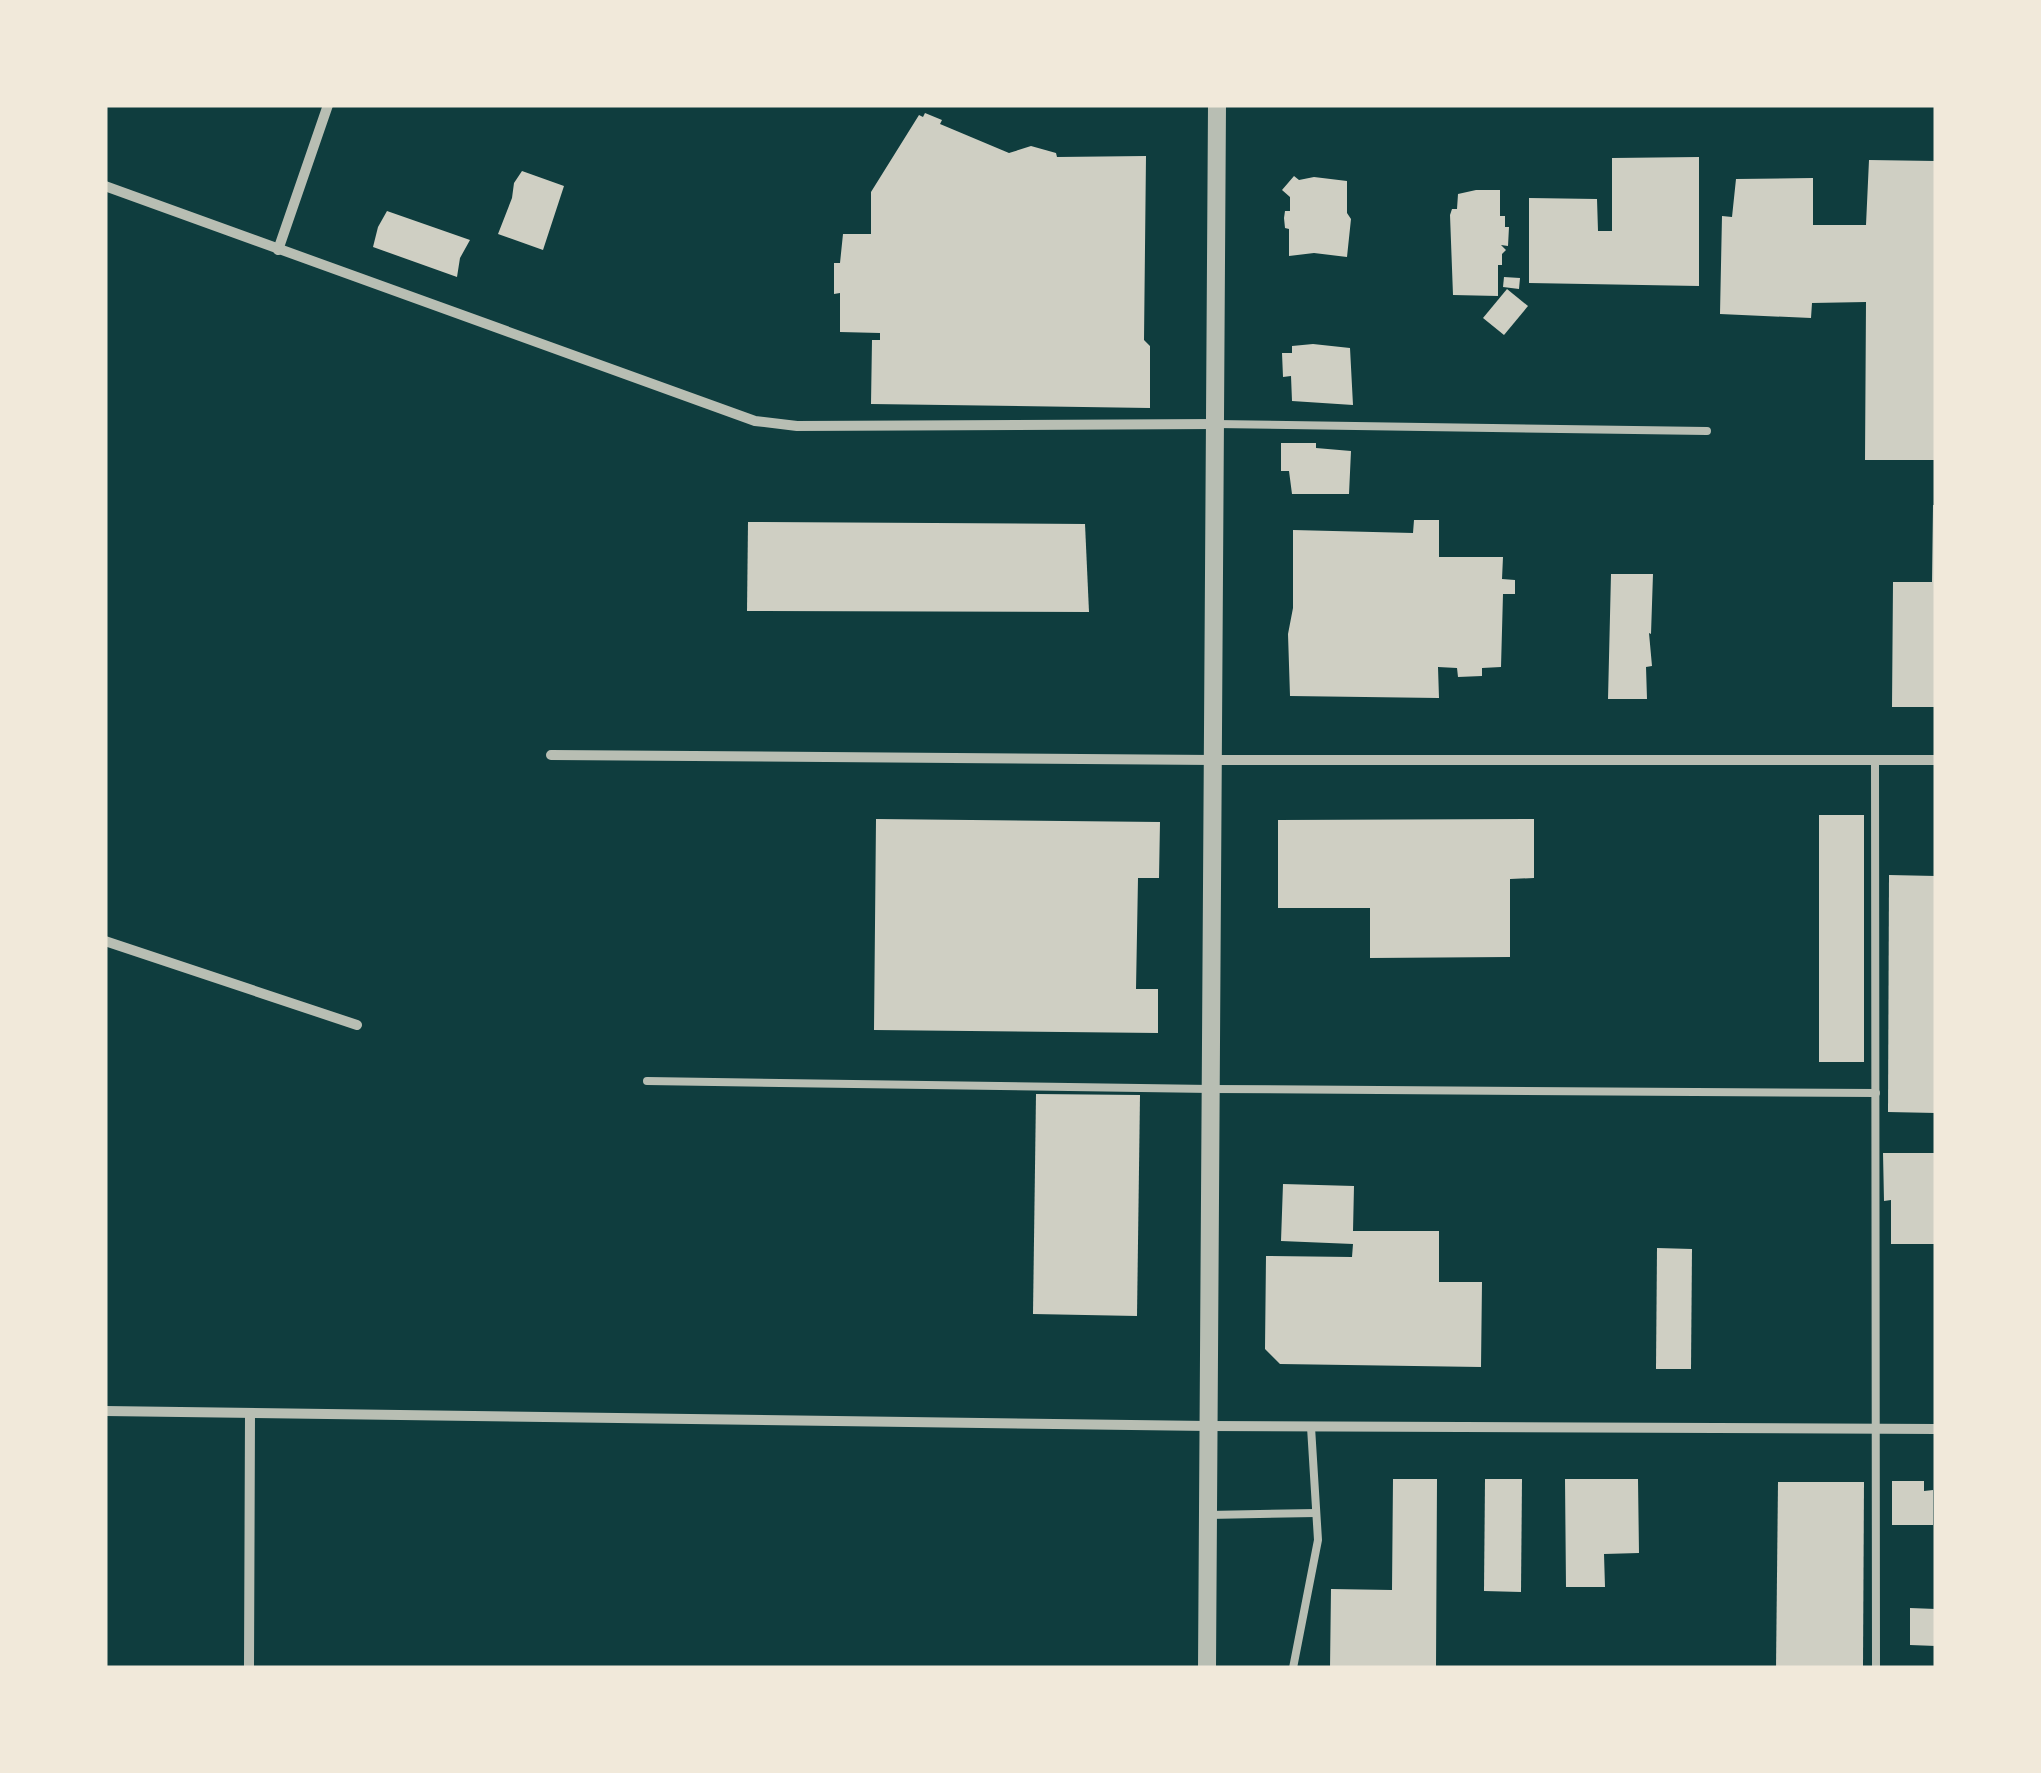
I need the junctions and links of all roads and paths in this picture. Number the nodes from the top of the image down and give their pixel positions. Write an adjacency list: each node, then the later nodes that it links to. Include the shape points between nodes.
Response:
1 (328, 105): 4 (street)
2 (1217, 105): 5 (street)
3 (105, 186): 4 (street)
4 (278, 250): 5 (street, via 776,425)
5 (1215, 424): 6 (lane); 8 (street)
6 (1708, 431)
7 (551, 755): 8 (street)
8 (1213, 760): 9 (street); 14 (street)
9 (1874, 760): 10 (street); 15 (lane)
10 (1936, 760)
11 (105, 941): 12 (street)
12 (357, 1025)
13 (647, 1082): 14 (lane)
14 (1211, 1089): 15 (lane); 18 (street)
15 (1876, 1093): 21 (lane)
16 (105, 1411): 17 (street)
17 (250, 1414): 18 (street); 24 (street)
18 (1208, 1426): 19 (street); 23 (street)
19 (1312, 1427): 21 (street); 22 (lane)
20 (1936, 1429): 21 (street)
21 (1878, 1430): 27 (lane)
22 (1316, 1513): 23 (lane); 26 (lane, via 1318,1540)
23 (1208, 1515): 25 (street)
24 (249, 1668)
25 (1207, 1668)
26 (1294, 1668)
27 (1876, 1668)

